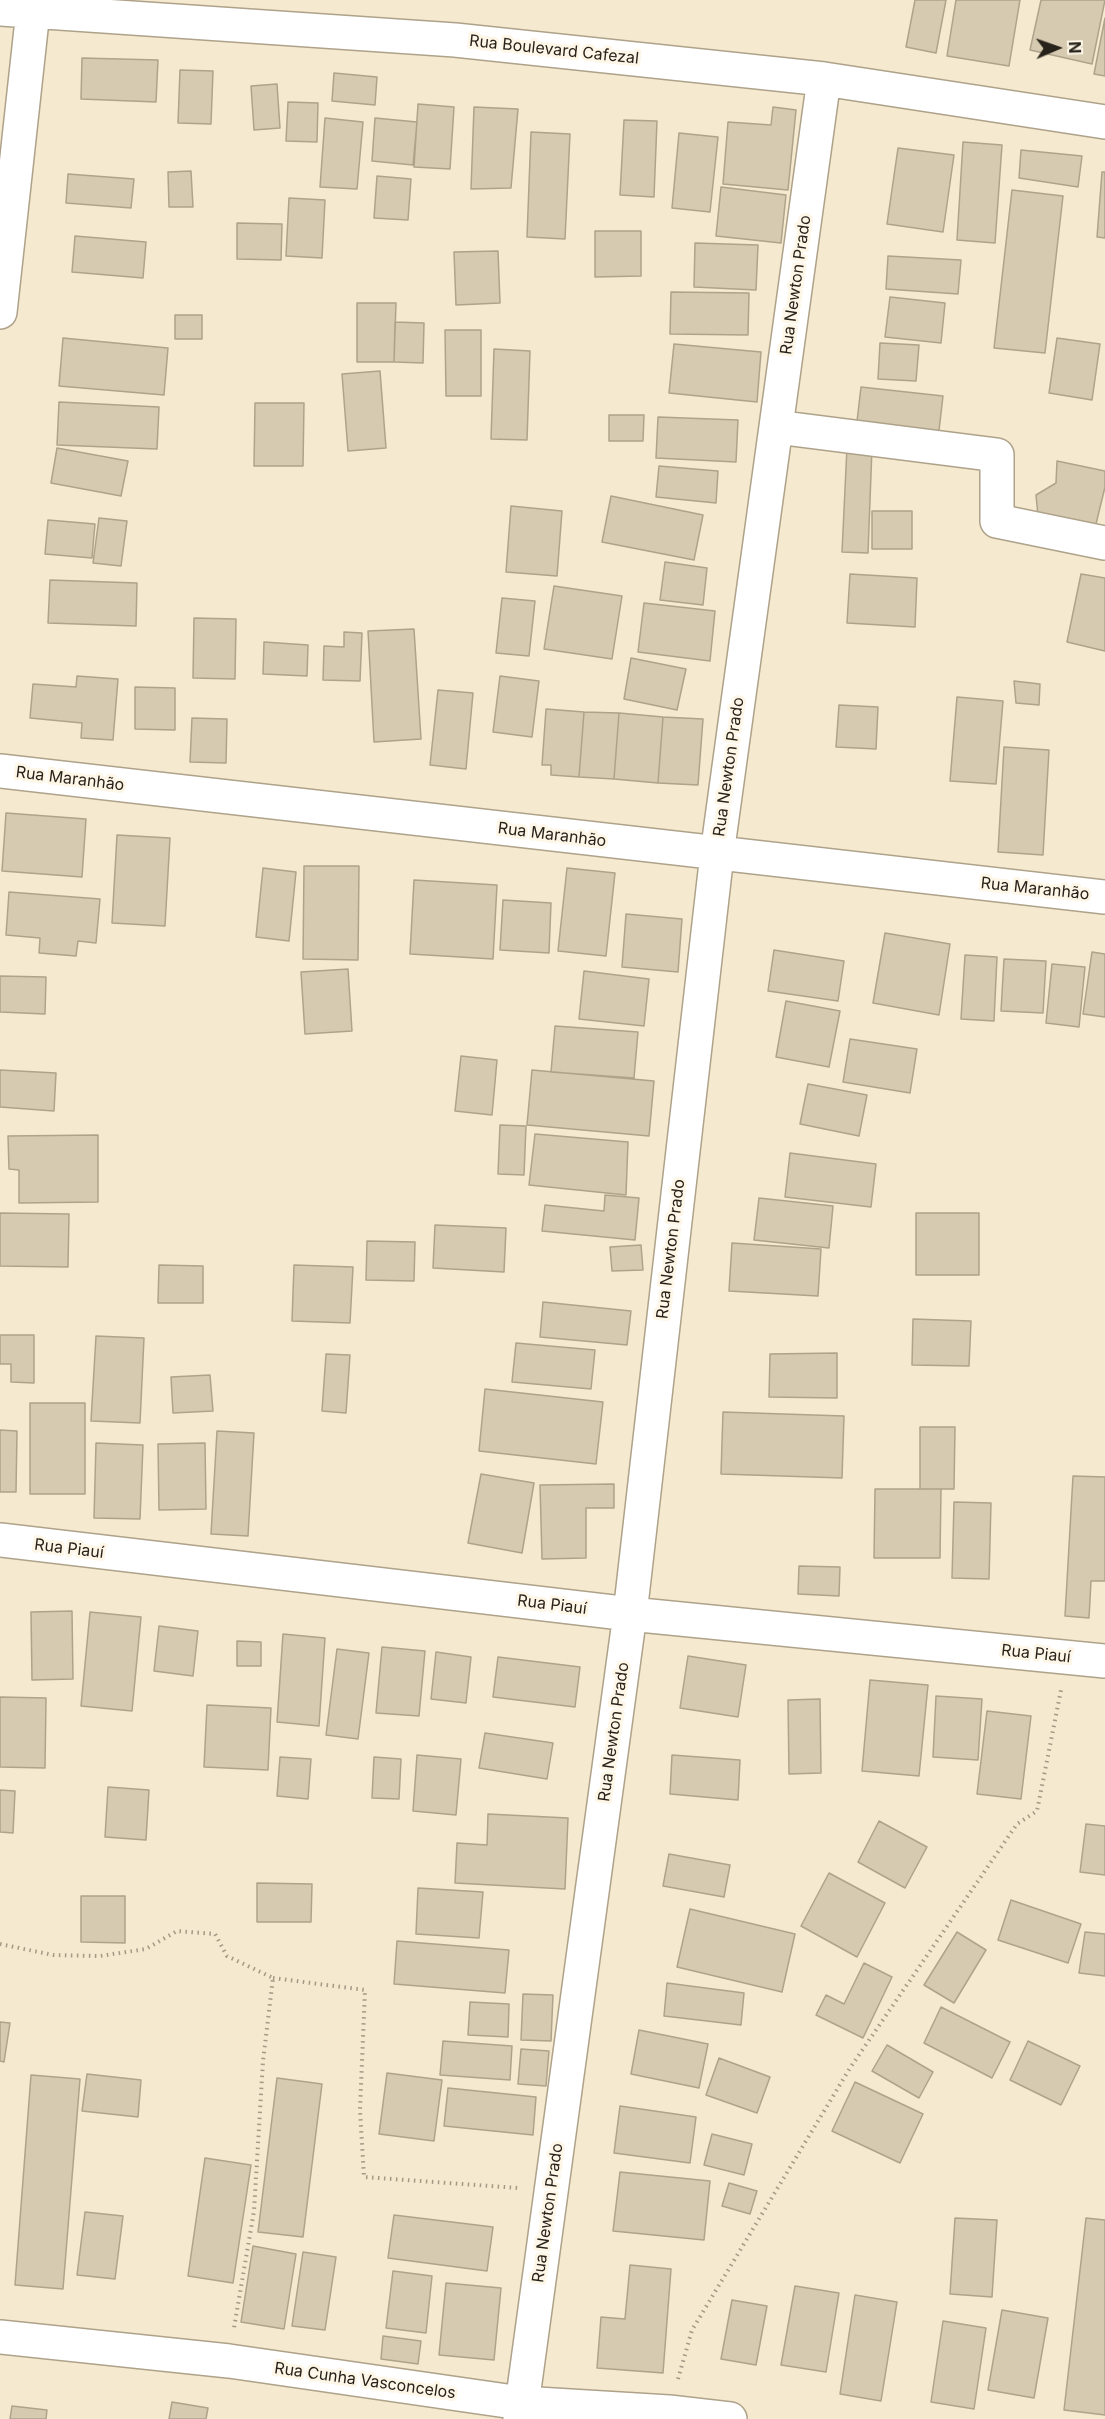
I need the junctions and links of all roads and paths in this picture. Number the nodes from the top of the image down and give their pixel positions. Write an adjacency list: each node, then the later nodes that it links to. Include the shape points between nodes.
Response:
1 (0, 9): 2 (street, Rua Boulevard Cafezal)
2 (33, 11): 3 (street, Rua Boulevard Cafezal, via 455,40); 5 (street)
3 (824, 79): 4 (street, Rua Boulevard Cafezal); 6 (street, Rua Newton Prado)
4 (1105, 122)
5 (0, 312)
6 (776, 427): 7 (street, via 997,455 997,520); 9 (street, Rua Newton Prado)
7 (1105, 543)
8 (0, 771): 9 (street, Rua Maranhão)
9 (717, 854): 10 (street, Rua Maranhão); 12 (street, Rua Newton Prado)
10 (1105, 897)
11 (0, 1540): 12 (street, Rua Piauí)
12 (630, 1614): 13 (street, Rua Piauí); 17 (street, Rua Newton Prado)
13 (1067, 1657): 14 (street, Rua Piauí); 21 (path, via 1037,1811 1017,1824 850,2068 692,2330)
14 (1105, 1661)
15 (0, 1944): 16 (path, via 53,1955 100,1956 146,1949 177,1931 215,1934 227,1956)
16 (273, 1978): 17 (path, via 365,1990 360,2110 364,2177); 19 (path, via 263,2061 254,2211)
17 (551, 2190): 20 (street, Rua Newton Prado)
18 (0, 2337): 19 (street, Rua Cunha Vasconcelos)
19 (229, 2361): 20 (street, Rua Cunha Vasconcelos)
20 (521, 2411): 21 (street, Rua Cunha Vasconcelos)
21 (669, 2412): 22 (street, Rua Cunha Vasconcelos)
22 (730, 2419)

